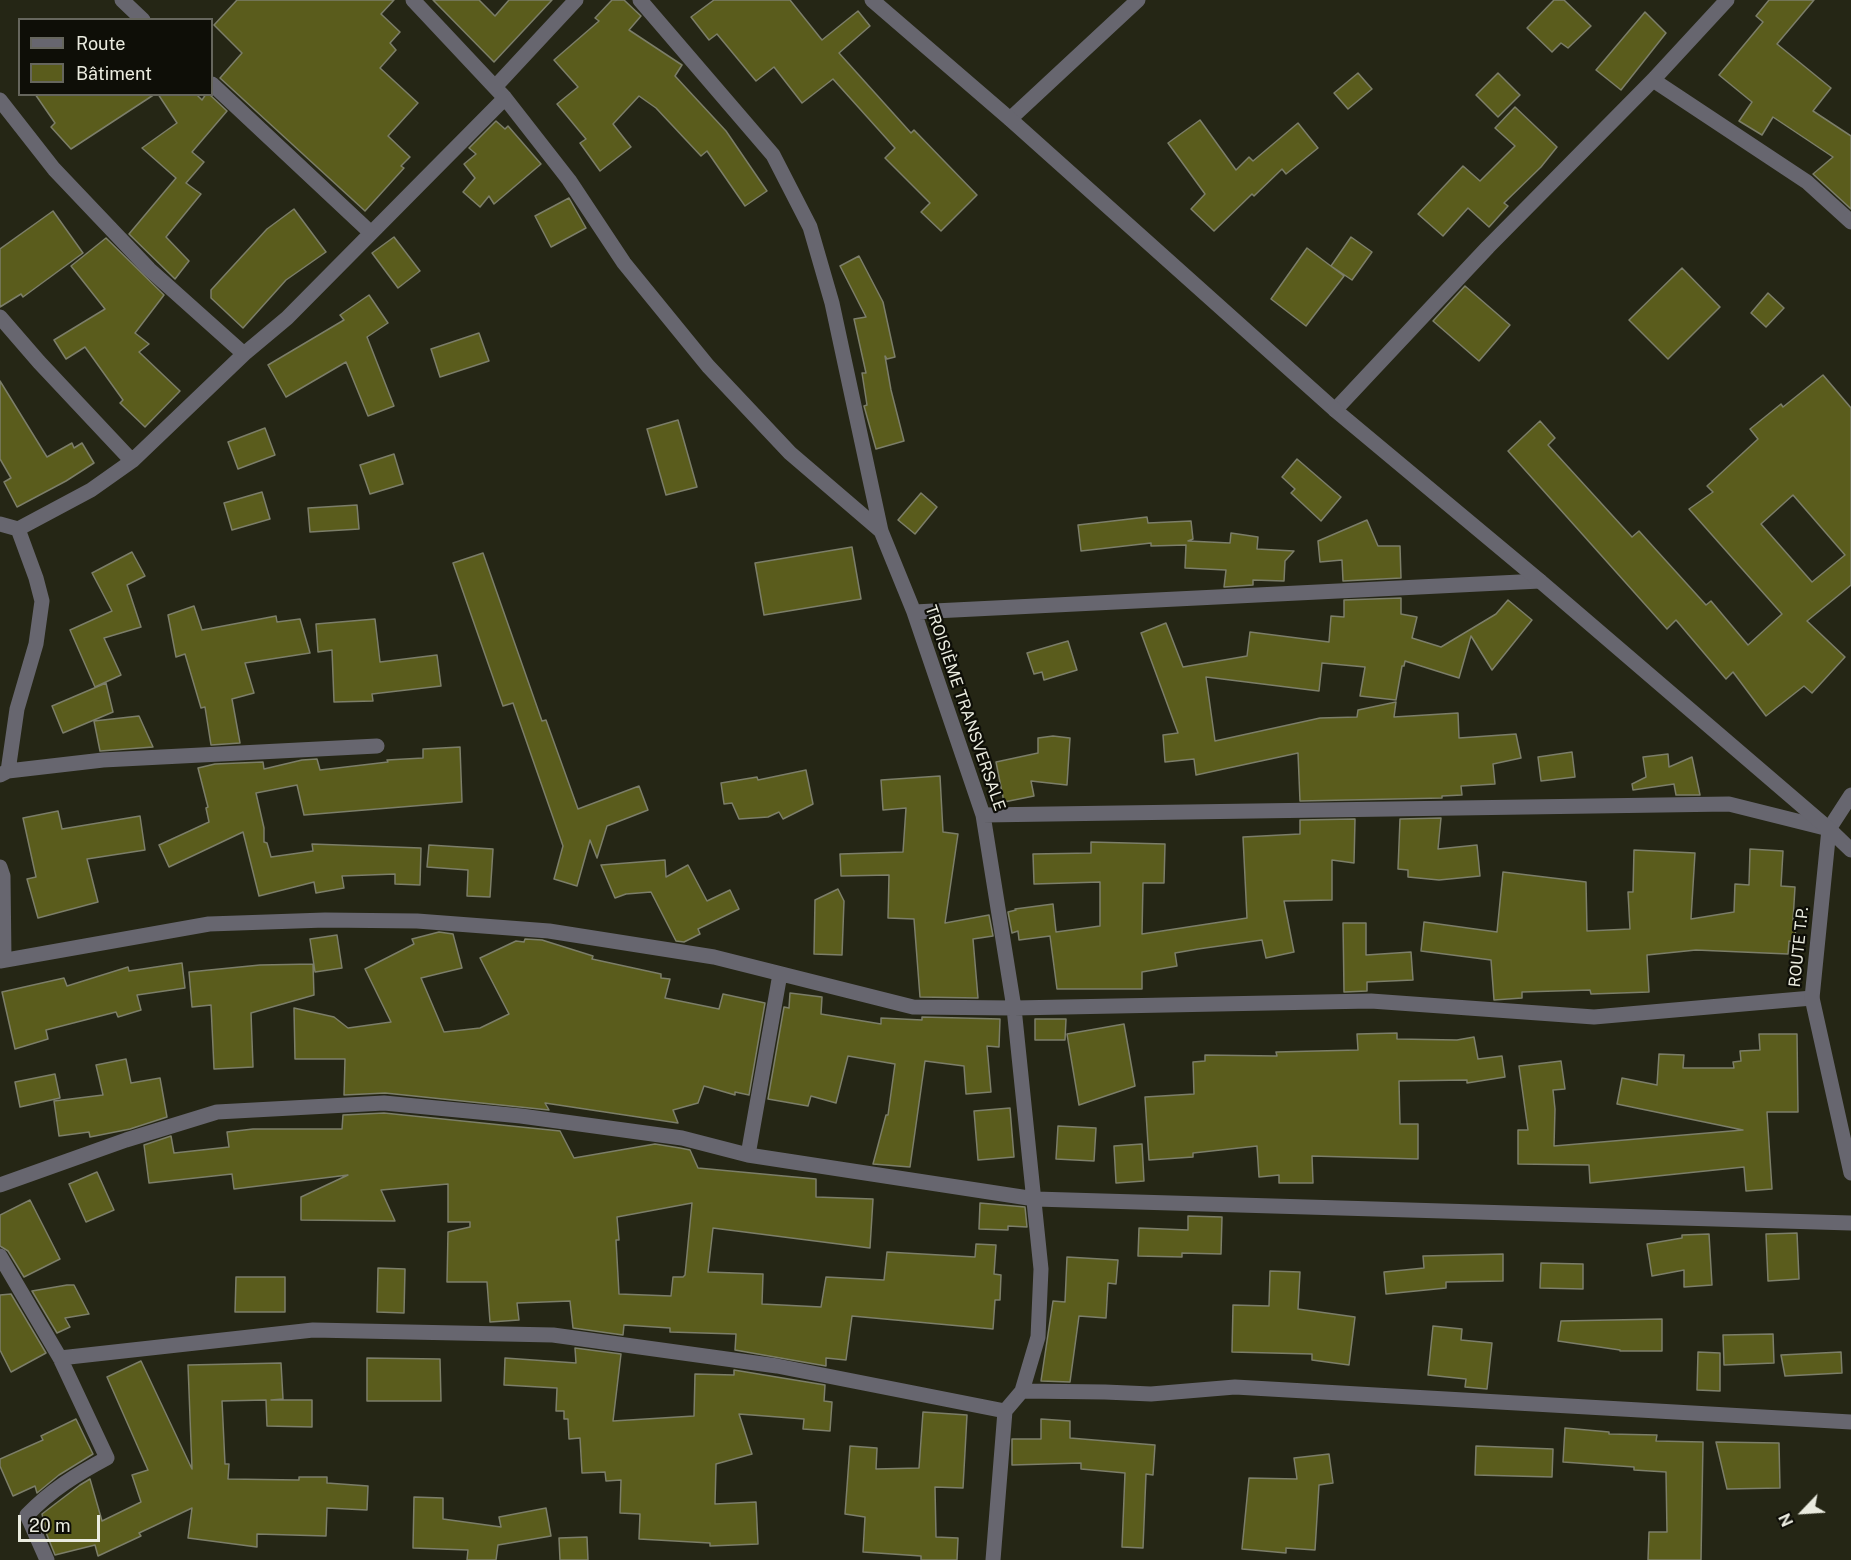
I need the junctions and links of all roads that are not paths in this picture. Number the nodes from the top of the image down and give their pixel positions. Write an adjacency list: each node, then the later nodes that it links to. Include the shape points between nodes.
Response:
1 (122, 0): 8 (street)
2 (413, 0): 11 (street)
3 (576, 0): 11 (street)
4 (640, 0): 22 (street, TROISIÈME TRANSVERSALE, via 773,155 810,227 832,303)
5 (872, 0): 13 (street)
6 (1138, 0): 13 (street)
7 (1727, 0): 9 (street)
8 (141, 18)
9 (1653, 80): 14 (street, via 1808,182); 18 (street)
10 (213, 85): 15 (street)
11 (500, 93): 15 (street); 22 (street, via 568,180 624,263 708,366 790,453)
12 (0, 100): 17 (street, via 54,169 149,269)
13 (1010, 119): 18 (street)
14 (1851, 222)
15 (371, 233): 17 (street, via 288,318)
16 (0, 317): 19 (street)
17 (244, 354): 19 (street)
18 (1335, 410): 23 (street)
19 (132, 461): 21 (street, via 91,490)
20 (0, 524): 21 (street)
21 (18, 529): 26 (street, via 42,601 36,644)
22 (881, 531): 24 (street, TROISIÈME TRANSVERSALE)
23 (1540, 581): 24 (street); 29 (street)
24 (914, 612): 28 (street, TROISIÈME TRANSVERSALE)
25 (377, 746): 26 (street, via 103,760)
26 (4, 773)
27 (1851, 795): 29 (street)
28 (983, 815): 29 (street, via 1729,804); 35 (street, TROISIÈME TRANSVERSALE)
29 (1829, 829): 30 (street); 34 (street, ROUTE T.P.)
30 (1851, 850)
31 (0, 867): 32 (street)
32 (2, 960): 33 (street, via 209,924 417,921 549,931 714,957)
33 (780, 974): 35 (street, via 913,1007); 36 (street)
34 (1812, 998): 35 (street, via 1594,1017 1371,1001); 37 (street, ROUTE T.P.)
35 (1014, 1008): 39 (street, TROISIÈME TRANSVERSALE)
36 (748, 1155): 38 (street, via 682,1138 521,1116 384,1103 217,1112); 39 (street)
37 (1851, 1173)
38 (0, 1185)
39 (1035, 1199): 40 (street); 43 (street, TROISIÈME TRANSVERSALE, via 1041,1269 1038,1337)
40 (1851, 1223)
41 (0, 1256): 42 (street)
42 (60, 1358): 44 (street, via 313,1330 553,1335 777,1366); 46 (street, via 107,1458 73,1476 27,1515)
43 (1022, 1392): 44 (street, TROISIÈME TRANSVERSALE); 45 (street, via 1151,1394 1235,1387)
44 (1005, 1412): 47 (street)
45 (1851, 1422)
46 (47, 1560)
47 (993, 1560)

